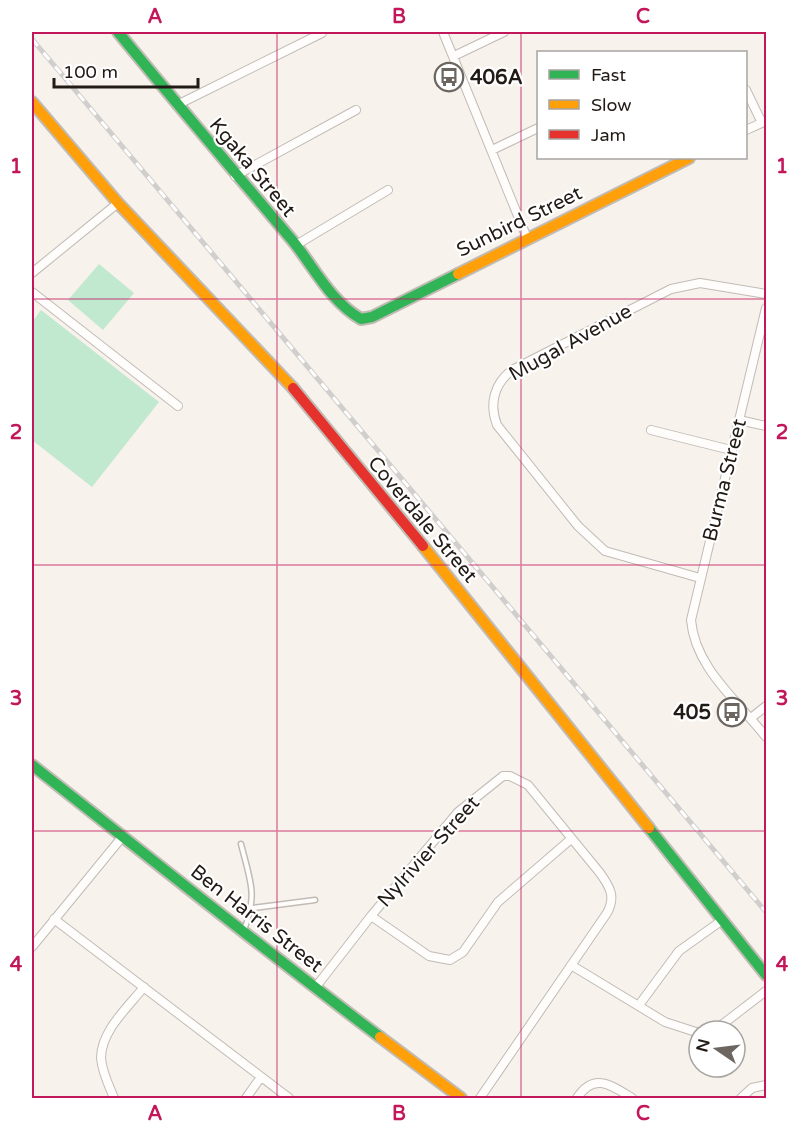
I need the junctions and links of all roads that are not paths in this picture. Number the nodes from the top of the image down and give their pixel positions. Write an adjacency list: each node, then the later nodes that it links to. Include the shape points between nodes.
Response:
1 (118, 32): 8 (street, Kgaka Street)
2 (443, 32): 5 (street)
3 (504, 32): 5 (street)
4 (322, 33): 8 (street)
5 (454, 56): 13 (street)
6 (747, 92): 10 (street)
7 (32, 102): 17 (street, Coverdale Street)
8 (177, 105): 15 (street, Kgaka Street)
9 (356, 110): 15 (street)
10 (764, 122): 12 (street)
11 (537, 128): 13 (street)
12 (747, 130)
13 (492, 150): 18 (street)
14 (687, 159): 18 (street, Sunbird Street)
15 (235, 176): 19 (street, Kgaka Street)
16 (388, 190): 19 (street)
17 (118, 204): 20 (street); 42 (street, Coverdale Street, via 301,397 524,670)
18 (527, 238): 24 (street, Sunbird Street)
19 (296, 245): 24 (street, Kgaka Street, via 342,305 352,315)
20 (32, 273)
21 (32, 292): 25 (street)
22 (766, 294): 30 (street, Mugal Avenue, via 706,284 671,289 512,370 495,390 492,408 497,425 593,541 613,555)
23 (766, 308): 26 (street, Burma Street)
24 (365, 319)
25 (178, 406)
26 (739, 420): 27 (street); 29 (street, Burma Street)
27 (766, 426)
28 (651, 430): 29 (street)
29 (731, 450): 30 (street, Burma Street)
30 (700, 578): 32 (street, Burma Street, via 691,620 699,652 714,676)
31 (766, 706): 32 (street)
32 (752, 718): 33 (street, Burma Street)
33 (766, 737)
34 (32, 765): 35 (street, Ben Harris Street)
35 (123, 836): 41 (street); 43 (street, Ben Harris Street)
36 (571, 839): 40 (street, via 498,902 463,952 450,960 429,957); 40 (street, Nylrivier Street, via 528,784 503,776 458,812); 45 (street, Nylrivier Street, via 609,885 613,898)
37 (241, 844): 39 (lane)
38 (315, 900): 39 (lane)
39 (253, 908): 43 (lane)
40 (371, 916): 48 (street, Nylrivier Street)
41 (54, 919): 44 (street); 47 (street)
42 (721, 921): 46 (street, Coverdale Street); 50 (street, via 680,951)
43 (243, 934): 48 (street, Ben Harris Street)
44 (32, 947)
45 (571, 965): 50 (street); 59 (street)
46 (766, 975)
47 (144, 987): 53 (street); 55 (street, via 111,1028 102,1049 101,1059)
48 (315, 988): 58 (street, Ben Harris Street)
49 (766, 991): 51 (street)
50 (639, 1005): 52 (street, via 665,1022)
51 (729, 1019)
52 (687, 1029)
53 (261, 1077): 56 (street); 57 (street)
54 (766, 1085): 62 (street, via 752,1088)
55 (114, 1098)
56 (246, 1098)
57 (289, 1098)
58 (461, 1098)
59 (480, 1098)
60 (578, 1098): 61 (street, via 588,1085 599,1082)
61 (632, 1098)
62 (741, 1098)

